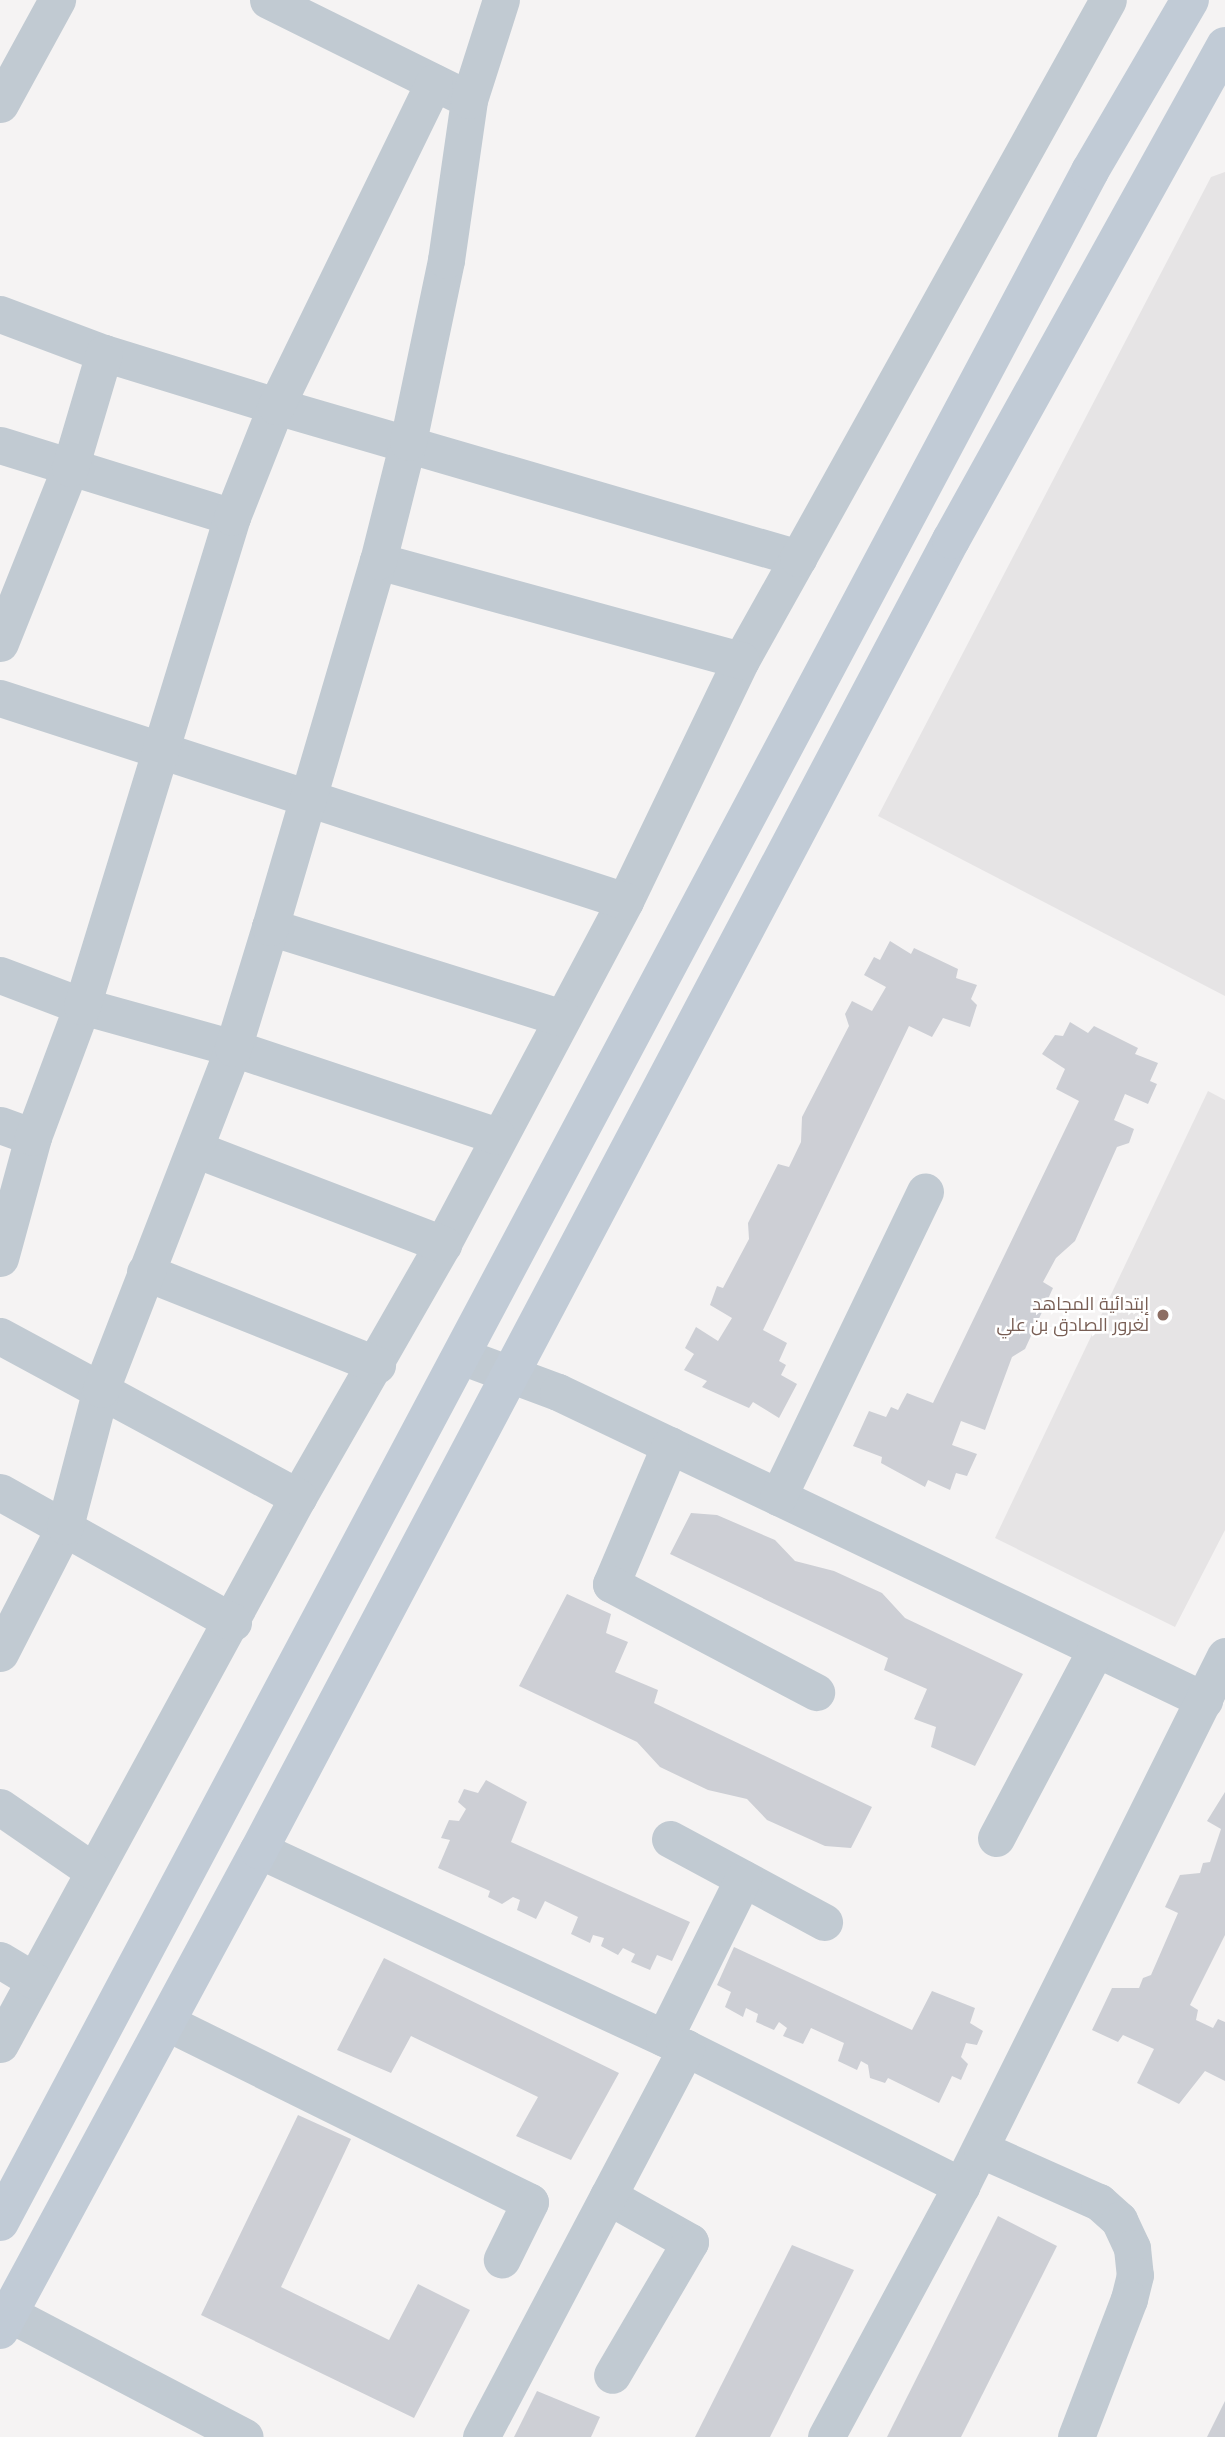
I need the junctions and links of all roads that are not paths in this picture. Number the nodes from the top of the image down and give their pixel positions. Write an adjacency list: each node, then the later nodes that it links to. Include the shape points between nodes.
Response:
1 (268, 0): 7 (street)
2 (501, 0): 8 (street)
3 (1108, 0): 17 (street)
4 (1190, 0): 38 (street, via 1083,184)
5 (54, 1): 9 (street)
6 (1225, 46): 40 (street, via 951,540)
7 (433, 82): 8 (street); 12 (street)
8 (469, 100): 13 (street, via 446,260)
9 (0, 104)
10 (0, 314): 11 (street)
11 (104, 353): 12 (street); 15 (street)
12 (276, 406): 13 (street); 16 (street)
13 (408, 442): 17 (street); 18 (street)
14 (0, 445): 15 (street)
15 (70, 468): 16 (street); 19 (street)
16 (232, 517): 22 (street)
17 (799, 558): 20 (street)
18 (378, 561): 20 (street); 23 (street)
19 (0, 643)
20 (741, 660): 24 (street)
21 (0, 698): 22 (street)
22 (159, 750): 23 (street); 27 (street)
23 (305, 801): 24 (street); 25 (street)
24 (625, 901): 28 (street)
25 (270, 927): 28 (street); 29 (street)
26 (0, 975): 27 (street)
27 (82, 1006): 29 (street); 30 (street)
28 (562, 1018): 31 (street)
29 (233, 1048): 31 (street); 32 (street)
30 (16, 1131): 35 (street)
31 (497, 1136): 34 (street)
32 (195, 1149): 34 (street); 36 (street)
33 (925, 1192): 45 (street)
34 (443, 1244): 39 (street)
35 (0, 1258)
36 (145, 1272): 39 (street); 41 (street)
37 (0, 1336): 41 (street)
38 (461, 1356): 40 (street); 68 (street)
39 (377, 1365): 44 (street)
40 (510, 1375): 42 (street, via 558,1392); 56 (street)
41 (101, 1389): 44 (street); 46 (street)
42 (670, 1445): 45 (street); 51 (street, via 611,1584)
43 (0, 1492): 46 (street)
44 (298, 1497): 47 (street)
45 (778, 1497): 48 (street)
46 (65, 1526): 47 (street); 49 (street)
47 (233, 1622): 57 (street)
48 (1096, 1649): 52 (street); 54 (street)
49 (0, 1653)
50 (1225, 1656): 52 (street)
51 (816, 1692)
52 (1204, 1700): 65 (street, via 1001,2098)
53 (0, 1807): 57 (street)
54 (996, 1838)
55 (670, 1839): 58 (street)
56 (259, 1850): 62 (street); 63 (street)
57 (93, 1871): 61 (street)
58 (743, 1879): 59 (street); 63 (street)
59 (824, 1922)
60 (0, 1960): 61 (street)
61 (33, 1980): 64 (street)
62 (166, 2022): 69 (street, via 530,2202); 70 (street)
63 (675, 2043): 66 (street); 67 (street)
64 (0, 2044)
65 (982, 2150): 66 (street); 75 (street, via 1099,2202 1119,2220 1132,2248 1135,2275 1129,2299)
66 (961, 2186): 74 (street)
67 (608, 2196): 71 (street, via 690,2242); 73 (street)
68 (0, 2221)
69 (502, 2259)
70 (3, 2318): 72 (street)
71 (612, 2375)
72 (245, 2437)
73 (481, 2437)
74 (826, 2437)
75 (1076, 2437)

